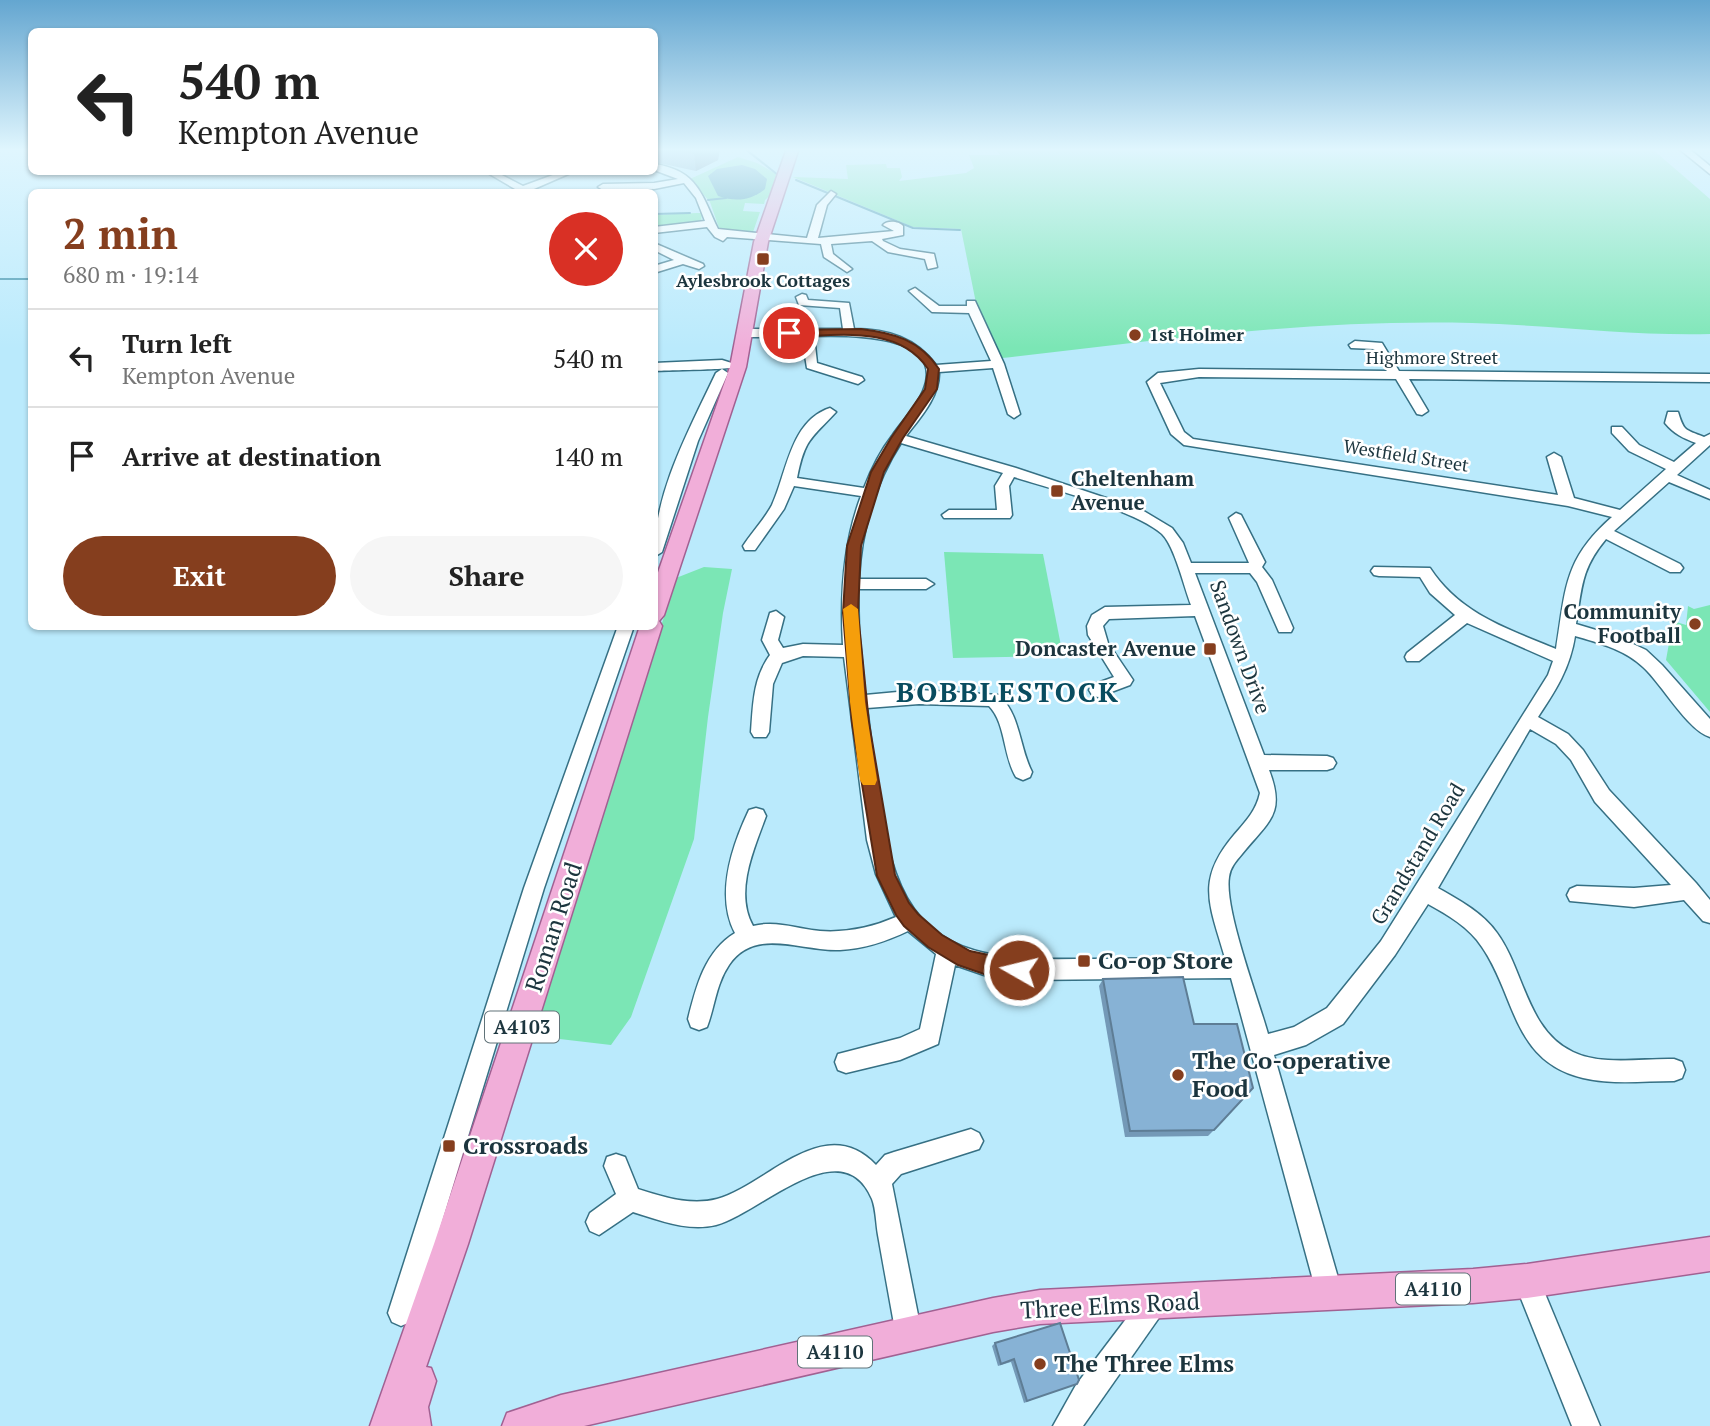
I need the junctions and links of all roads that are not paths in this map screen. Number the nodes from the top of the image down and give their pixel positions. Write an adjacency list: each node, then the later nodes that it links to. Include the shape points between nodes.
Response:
1 (707, 215): 5 (street)
2 (771, 215): 8 (main road)
3 (819, 215): 9 (street)
4 (888, 225): 7 (street, via 898,226 899,233)
5 (712, 228): 6 (street); 8 (street, via 727,239)
6 (658, 230)
7 (875, 239): 10 (street); 14 (street, via 890,250 930,256)
8 (762, 240): 9 (street); 20 (main road)
9 (812, 240): 10 (street)
10 (825, 240): 16 (street, via 828,255)
11 (658, 248): 12 (street)
12 (683, 261): 13 (street); 15 (street)
13 (699, 265)
14 (932, 267)
15 (658, 269)
16 (847, 269)
17 (915, 291): 23 (street, via 936,310 972,306)
18 (802, 297): 19 (street, via 803,303 845,305)
19 (849, 332): 21 (street); 26 (street, via 904,341 925,356)
20 (744, 333): 21 (street); 24 (main road)
21 (808, 333): 29 (street, via 811,365)
22 (1355, 345): 28 (street, via 1378,346)
23 (998, 364): 26 (street); 33 (street)
24 (738, 366): 25 (street); 40 (main road)
25 (658, 367)
26 (933, 369): 36 (street, via 931,389)
27 (722, 373): 39 (street)
28 (1398, 375): 30 (street, Highmore Street); 31 (street); 37 (street, Highmore Street, via 1199,373 1154,379)
29 (854, 376)
30 (1710, 378)
31 (1422, 411)
32 (830, 412): 44 (street, via 798,445)
33 (1013, 414)
34 (1673, 415): 38 (street, via 1675,428)
35 (1602, 430): 43 (street, via 1623,430 1634,448)
36 (897, 438): 42 (street, Sandown Drive); 45 (street)
37 (1182, 439): 47 (street, Westfield Street)
38 (1708, 440): 43 (street, Grandstand Road)
39 (688, 453): 40 (street); 52 (street)
40 (709, 455): 60 (main road)
41 (1554, 457): 47 (street)
42 (1011, 471): 48 (street, via 1002,486 1006,515); 54 (street, Sandown Drive, via 1155,522 1176,543)
43 (1671, 472): 46 (street); 49 (street, Grandstand Road)
44 (789, 481): 45 (street); 53 (street)
45 (869, 493): 58 (street, via 854,546)
46 (1710, 495)
47 (1567, 501): 49 (street, Westfield Street)
48 (949, 515)
49 (1622, 516): 51 (street, Grandstand Road)
50 (1236, 518): 55 (street, via 1257,562)
51 (1604, 532): 56 (street); 65 (street, Grandstand Road, via 1580,563)
52 (658, 540)
53 (759, 542)
54 (1187, 568): 55 (street); 61 (street, Sandown Drive)
55 (1254, 568): 64 (street)
56 (1675, 568)
57 (1379, 571): 62 (street, via 1425,572 1437,592)
58 (850, 584): 59 (street); 68 (street)
59 (926, 584)
60 (658, 603)
61 (1202, 610): 72 (street, via 1097,617 1095,631 1124,680); 77 (street, Sandown Drive)
62 (1465, 615): 70 (street); 71 (street)
63 (776, 617): 69 (street, via 770,640)
64 (1285, 628)
65 (1569, 628): 71 (street, Grandstand Road); 75 (street, via 1620,645 1648,661)
66 (625, 630): 89 (street, Roman Road)
67 (650, 630): 90 (main road, Roman Road / A4103)
68 (853, 651): 69 (street, via 814,650); 73 (street)
69 (779, 656): 76 (street, via 764,679)
70 (1413, 657)
71 (1563, 658): 74 (street, Grandstand Road)
72 (1098, 691)
73 (858, 702): 79 (street, via 956,697 993,700 1008,718 1014,761); 85 (street, via 886,876)
74 (1527, 719): 81 (street, via 1562,739 1602,796); 82 (street, Grandstand Road)
75 (1710, 730)
76 (760, 732)
77 (1259, 762): 78 (street); 88 (street, Sandown Drive, via 1269,793 1265,812 1226,860 1219,876 1219,900)
78 (1327, 763)
79 (1023, 772)
80 (755, 816): 86 (street, via 755,841 736,883 734,899 736,917)
81 (1689, 889): 83 (street, via 1644,898); 84 (street)
82 (1425, 891): 92 (street, Grandstand Road, via 1335,1016 1298,1037); 94 (street, via 1474,920 1492,944 1519,1007 1543,1042 1567,1062 1604,1069)
83 (1577, 895)
84 (1710, 914)
85 (911, 920): 86 (street, via 852,941 767,933); 87 (street)
86 (748, 936): 91 (street, via 719,959)
87 (948, 949): 88 (street, via 984,965 1019,970); 93 (street, via 930,1036 915,1045)
88 (1238, 968): 92 (street, Sandown Drive)
89 (506, 977): 90 (street); 105 (street, Roman Road)
90 (537, 979): 100 (main road, Roman Road / A4103)
91 (699, 1019)
92 (1261, 1047): 103 (street)
93 (846, 1062)
94 (1674, 1070)
95 (971, 1141): 97 (street, via 894,1164)
96 (616, 1166): 98 (street)
97 (877, 1182): 98 (street, via 854,1162 823,1158 710,1213 670,1211); 106 (street, via 887,1208)
98 (630, 1199): 99 (street)
99 (599, 1222)
100 (451, 1244): 107 (main road, Roman Road / A4103); 108 (main road, via 455,1268 410,1407)
101 (1710, 1254): 102 (main road, Three Elms Road / A4110)
102 (1527, 1281): 103 (main road, Three Elms Road / A4110); 111 (street)
103 (1330, 1295): 104 (main road, Three Elms Road / A4110)
104 (1154, 1303): 106 (main road, Three Elms Road / A4110, via 1040,1307); 110 (street)
105 (401, 1312)
106 (909, 1335): 109 (main road, Three Elms Road / A4110)
107 (388, 1426)
108 (414, 1426)
109 (520, 1426)
110 (1067, 1426)
111 (1586, 1426)

